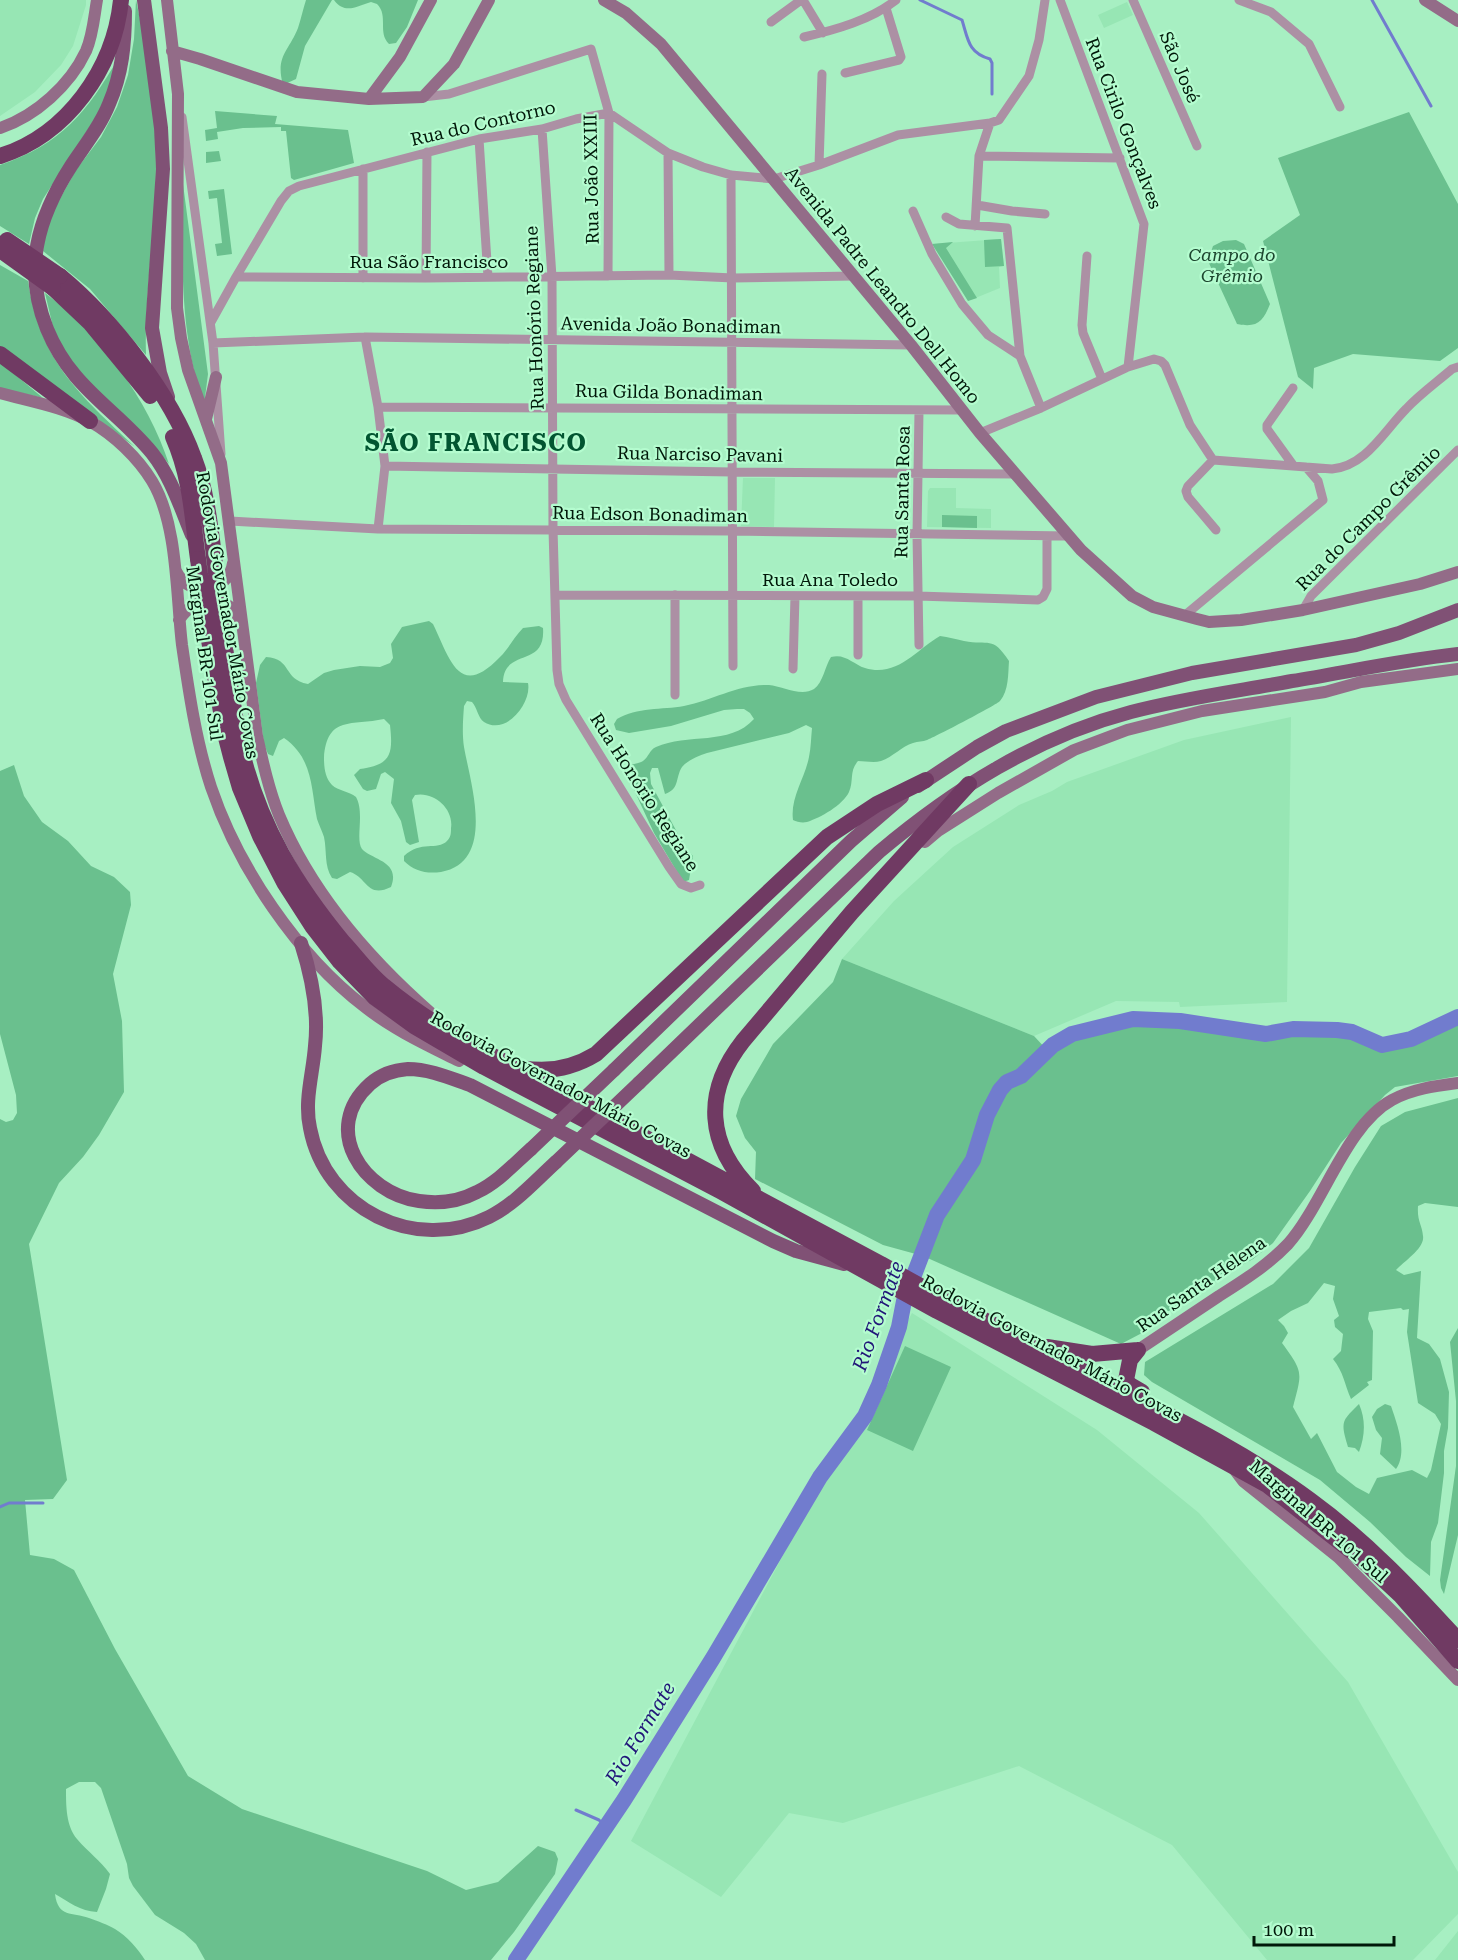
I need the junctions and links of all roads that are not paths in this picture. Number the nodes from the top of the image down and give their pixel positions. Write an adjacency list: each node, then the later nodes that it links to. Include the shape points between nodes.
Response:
1 (97, 0): 29 (street, via 86,50 67,81 39,107)
2 (122, 0): 35 (highway, via 107,58 80,100 35,141); 103 (main road, via 124,42 120,74 109,106 49,203 42,222 34,282 39,307 57,351 79,382 137,438 165,472)
3 (144, 0): 83 (main road, via 162,128 163,169 152,328 160,373)
4 (167, 0): 20 (street)
5 (431, 0): 25 (street, via 400,57)
6 (489, 0): 24 (street, via 454,64)
7 (604, 0): 41 (street, Avenida Padre Leandro Dell Homo, via 626,13 661,44)
8 (802, 0): 17 (street); 18 (street)
9 (896, 0): 15 (street)
10 (1045, 0): 28 (street, via 1029,76 999,120)
11 (1060, 0): 37 (street, Rua Cirilo Gonçalves)
12 (1133, 0): 32 (street, São José)
13 (1239, 0): 26 (street, via 1271,12 1309,44)
14 (1425, 0): 16 (street)
15 (886, 8): 18 (street); 21 (street, via 901,57)
16 (1458, 21)
17 (771, 22)
18 (823, 33): 19 (street)
19 (804, 37)
20 (172, 51): 23 (street); 25 (street, via 297,92)
21 (845, 73)
22 (822, 74): 38 (street)
23 (178, 94): 61 (street); 81 (street, via 177,308 188,370)
24 (423, 97): 25 (street); 27 (street, Rua João XXIII, via 449,94 591,49)
25 (369, 99)
26 (1340, 107)
27 (609, 113): 30 (street, Rua do Contorno); 34 (street); 52 (street, Rua João XXIII)
28 (990, 123): 36 (street); 38 (street, via 897,135)
29 (0, 128)
30 (542, 129): 31 (street, Rua do Contorno); 56 (street, Rua Honório Regiane)
31 (479, 139): 33 (street, Rua do Contorno); 55 (street)
32 (1197, 147)
33 (427, 152): 39 (street, Rua do Contorno); 58 (street)
34 (668, 153): 40 (street); 51 (street)
35 (0, 156)
36 (979, 156): 37 (street); 42 (street)
37 (1120, 158): 69 (street, Rua Cirilo Gonçalves, via 1144,224)
38 (819, 165): 41 (street)
39 (363, 169): 54 (street, Rua do Contorno, via 289,191); 57 (street)
40 (731, 175): 41 (street); 59 (street)
41 (774, 179): 53 (street, Avenida Padre Leandro Dell Homo)
42 (977, 205): 44 (street); 47 (street)
43 (913, 211): 68 (street, via 932,254 962,304 988,335)
44 (1012, 211): 45 (street); 48 (street)
45 (1045, 214)
46 (946, 217): 47 (street)
47 (975, 226): 48 (street)
48 (1007, 228): 68 (street)
49 (2, 242): 60 (highway, Rodovia Governador Mário Covas, bridge)
50 (1088, 256): 72 (street, via 1082,325)
51 (669, 275): 52 (street, Rua São Francisco); 59 (street, Rua São Francisco)
52 (609, 276): 56 (street, Rua São Francisco)
53 (854, 276): 59 (street, Rua São Francisco); 66 (street, Avenida Padre Leandro Dell Homo)
54 (236, 277): 57 (street, Rua São Francisco); 61 (street)
55 (488, 277): 56 (street, Rua São Francisco); 58 (street, Rua São Francisco)
56 (552, 277): 63 (street, Rua Honório Regiane)
57 (363, 278): 58 (street, Rua São Francisco)
58 (426, 278)
59 (733, 278): 64 (street)
60 (57, 282): 83 (highway, Rodovia Governador Mário Covas, via 82,295 128,347); 103 (highway, Rodovia Governador Mário Covas, via 161,413 181,455)
61 (211, 322): 65 (street)
62 (365, 337): 63 (street, Avenida João Bonadiman); 65 (street, Avenida João Bonadiman); 75 (street)
63 (553, 340): 64 (street, Avenida João Bonadiman); 76 (street, Rua Honório Regiane)
64 (732, 342): 66 (street, Avenida João Bonadiman); 78 (street)
65 (213, 343): 71 (street)
66 (911, 345): 79 (street, Avenida Padre Leandro Dell Homo)
67 (0, 354): 82 (highway)
68 (1020, 356): 77 (street)
69 (1128, 367): 72 (street); 86 (street, via 1161,360 1190,425)
70 (1458, 367): 90 (street, via 1406,408 1353,464 1332,469)
71 (216, 377): 81 (street); 87 (street)
72 (1102, 379): 77 (street)
73 (1293, 388): 88 (street, via 1267,429)
74 (0, 393): 82 (street, Marginal BR-101 Sul)
75 (378, 407): 76 (street, Rua Gilda Bonadiman); 89 (street)
76 (554, 407): 78 (street, Rua Gilda Bonadiman); 91 (street, Rua Honório Regiane)
77 (1041, 408): 84 (street)
78 (733, 410): 80 (street, Rua Gilda Bonadiman); 92 (street)
79 (961, 410): 80 (street, Rua Gilda Bonadiman); 84 (street, Avenida Padre Leandro Dell Homo)
80 (919, 411): 93 (street, Rua Santa Rosa)
81 (206, 420): 87 (street)
82 (90, 421): 105 (street, Marginal BR-101 Sul, via 134,458 152,481 166,516)
83 (177, 421): 103 (highway, Rodovia Governador Mário Covas, via 202,483)
84 (980, 433): 94 (street, Avenida Padre Leandro Dell Homo)
85 (1458, 450): 113 (street, Rua do Campo Grêmio, via 1311,596)
86 (1213, 460): 88 (street); 98 (street, via 1186,491)
87 (221, 463): 95 (street)
88 (1293, 465): 90 (street)
89 (385, 466): 91 (street, Rua Narciso Pavani); 96 (street)
90 (1306, 467): 115 (street, via 1318,481 1323,500)
91 (554, 468): 92 (street, Rua Narciso Pavani); 97 (street, Rua Honório Regiane)
92 (732, 472): 93 (street, Rua Narciso Pavani); 99 (street)
93 (918, 472): 94 (street, Rua Narciso Pavani); 100 (street, Rua Santa Rosa)
94 (1015, 474): 101 (street, Avenida Padre Leandro Dell Homo)
95 (230, 521): 96 (street, Rua Edson Bonadiman); 104 (street)
96 (378, 529): 97 (street, Rua Edson Bonadiman)
97 (553, 529): 99 (street, Rua Edson Bonadiman); 107 (street, Rua Honório Regiane)
98 (1216, 530)
99 (732, 531): 100 (street, Rua Edson Bonadiman); 109 (street)
100 (917, 535): 102 (street, Rua Edson Bonadiman); 112 (street, Rua Santa Rosa)
101 (1069, 536): 102 (street, Rua Edson Bonadiman); 115 (street, Avenida Padre Leandro Dell Homo, via 1132,596)
102 (1047, 537): 112 (street, Rua Ana Toledo, via 1047,589 1038,600)
103 (203, 553): 118 (highway, Rodovia Governador Mário Covas, bridge)
104 (233, 558): 105 (street, via 228,577 203,590 185,583); 117 (street)
105 (174, 567): 116 (street, Marginal BR-101 Sul)
106 (1458, 572): 113 (street, Avenida Padre Leandro Dell Homo)
107 (555, 595): 108 (street, Rua Ana Toledo); 129 (street, Rua Honório Regiane, via 556,670 567,700 681,884 691,888)
108 (675, 595): 109 (street, Rua Ana Toledo); 125 (street)
109 (733, 595): 110 (street, Rua Ana Toledo); 122 (street)
110 (795, 596): 111 (street, Rua Ana Toledo); 123 (street)
111 (858, 596): 112 (street, Rua Ana Toledo); 121 (street)
112 (918, 596): 119 (street, Rua Santa Rosa)
113 (1303, 610): 115 (street, Avenida Padre Leandro Dell Homo, via 1209,622)
114 (1458, 610): 126 (main road, via 1356,645 1192,673 1096,696 1006,731)
115 (1184, 616)
116 (179, 620): 117 (street, via 195,603 214,600 231,608); 130 (street, Marginal BR-101 Sul, via 197,736 211,787 251,873)
117 (242, 624): 131 (street, via 257,736 267,780 289,837 311,878 365,948 394,980)
118 (215, 632): 131 (highway, Rodovia Governador Mário Covas, via 249,776 272,836 295,878 382,985); 133 (highway, Rodovia Governador Mário Covas, via 224,730 240,788 285,884 340,962 374,997)
119 (919, 645)
120 (1458, 654): 127 (main road, via 1186,699 1130,712 1043,743)
121 (858, 655)
122 (733, 666)
123 (794, 669)
124 (1458, 669): 128 (street, via 1202,711 1127,730 1074,750 998,793 938,831)
125 (675, 694)
126 (926, 780): 132 (highway, via 877,804 827,837 596,1054 557,1069 535,1070); 136 (main road, bridge, via 858,835 614,1070 531,1149 494,1182 477,1192 446,1201 423,1201 392,1193 367,1175 352,1150 349,1124 362,1093 382,1076 407,1070 439,1075 470,1085 786,1247)
127 (969, 784): 128 (highway); 130 (main road, bridge, via 872,859 502,1210 455,1229 430,1231 399,1226 374,1216 337,1186 322,1164 309,1125 316,1011)
128 (889, 871): 135 (highway, via 743,1041 720,1079 714,1112 722,1147 742,1180)
129 (700, 885)
130 (301, 943): 133 (street, Marginal BR-101 Sul, via 367,1009 407,1035 460,1061)
131 (463, 1040): 132 (highway, Rodovia Governador Mário Covas)
132 (504, 1062): 135 (highway, Rodovia Governador Mário Covas)
133 (484, 1067): 136 (highway, Rodovia Governador Mário Covas)
134 (1458, 1083): 140 (street, Rua Santa Helena, via 1407,1093 1378,1110 1343,1156 1288,1244 1258,1270)
135 (773, 1206): 137 (highway, Rodovia Governador Mário Covas)
136 (855, 1266): 137 (highway, Rodovia Governador Mário Covas)
137 (879, 1271): 138 (highway, Rodovia Governador Mário Covas)
138 (941, 1306): 139 (highway, Rodovia Governador Mário Covas); 141 (highway, Rodovia Governador Mário Covas)
139 (1026, 1342): 140 (highway, via 1088,1354); 142 (highway, Rodovia Governador Mário Covas, via 1214,1438)
140 (1138, 1350): 142 (highway, via 1126,1371 1130,1385 1209,1428)
141 (1233, 1465): 144 (highway, Rodovia Governador Mário Covas, via 1267,1485 1360,1558 1401,1596); 145 (street, Marginal BR-101 Sul, via 1235,1474 1344,1563)
142 (1272, 1474): 143 (highway, Rodovia Governador Mário Covas, via 1353,1534 1423,1600)
143 (1458, 1640)
144 (1458, 1661)
145 (1458, 1680)

